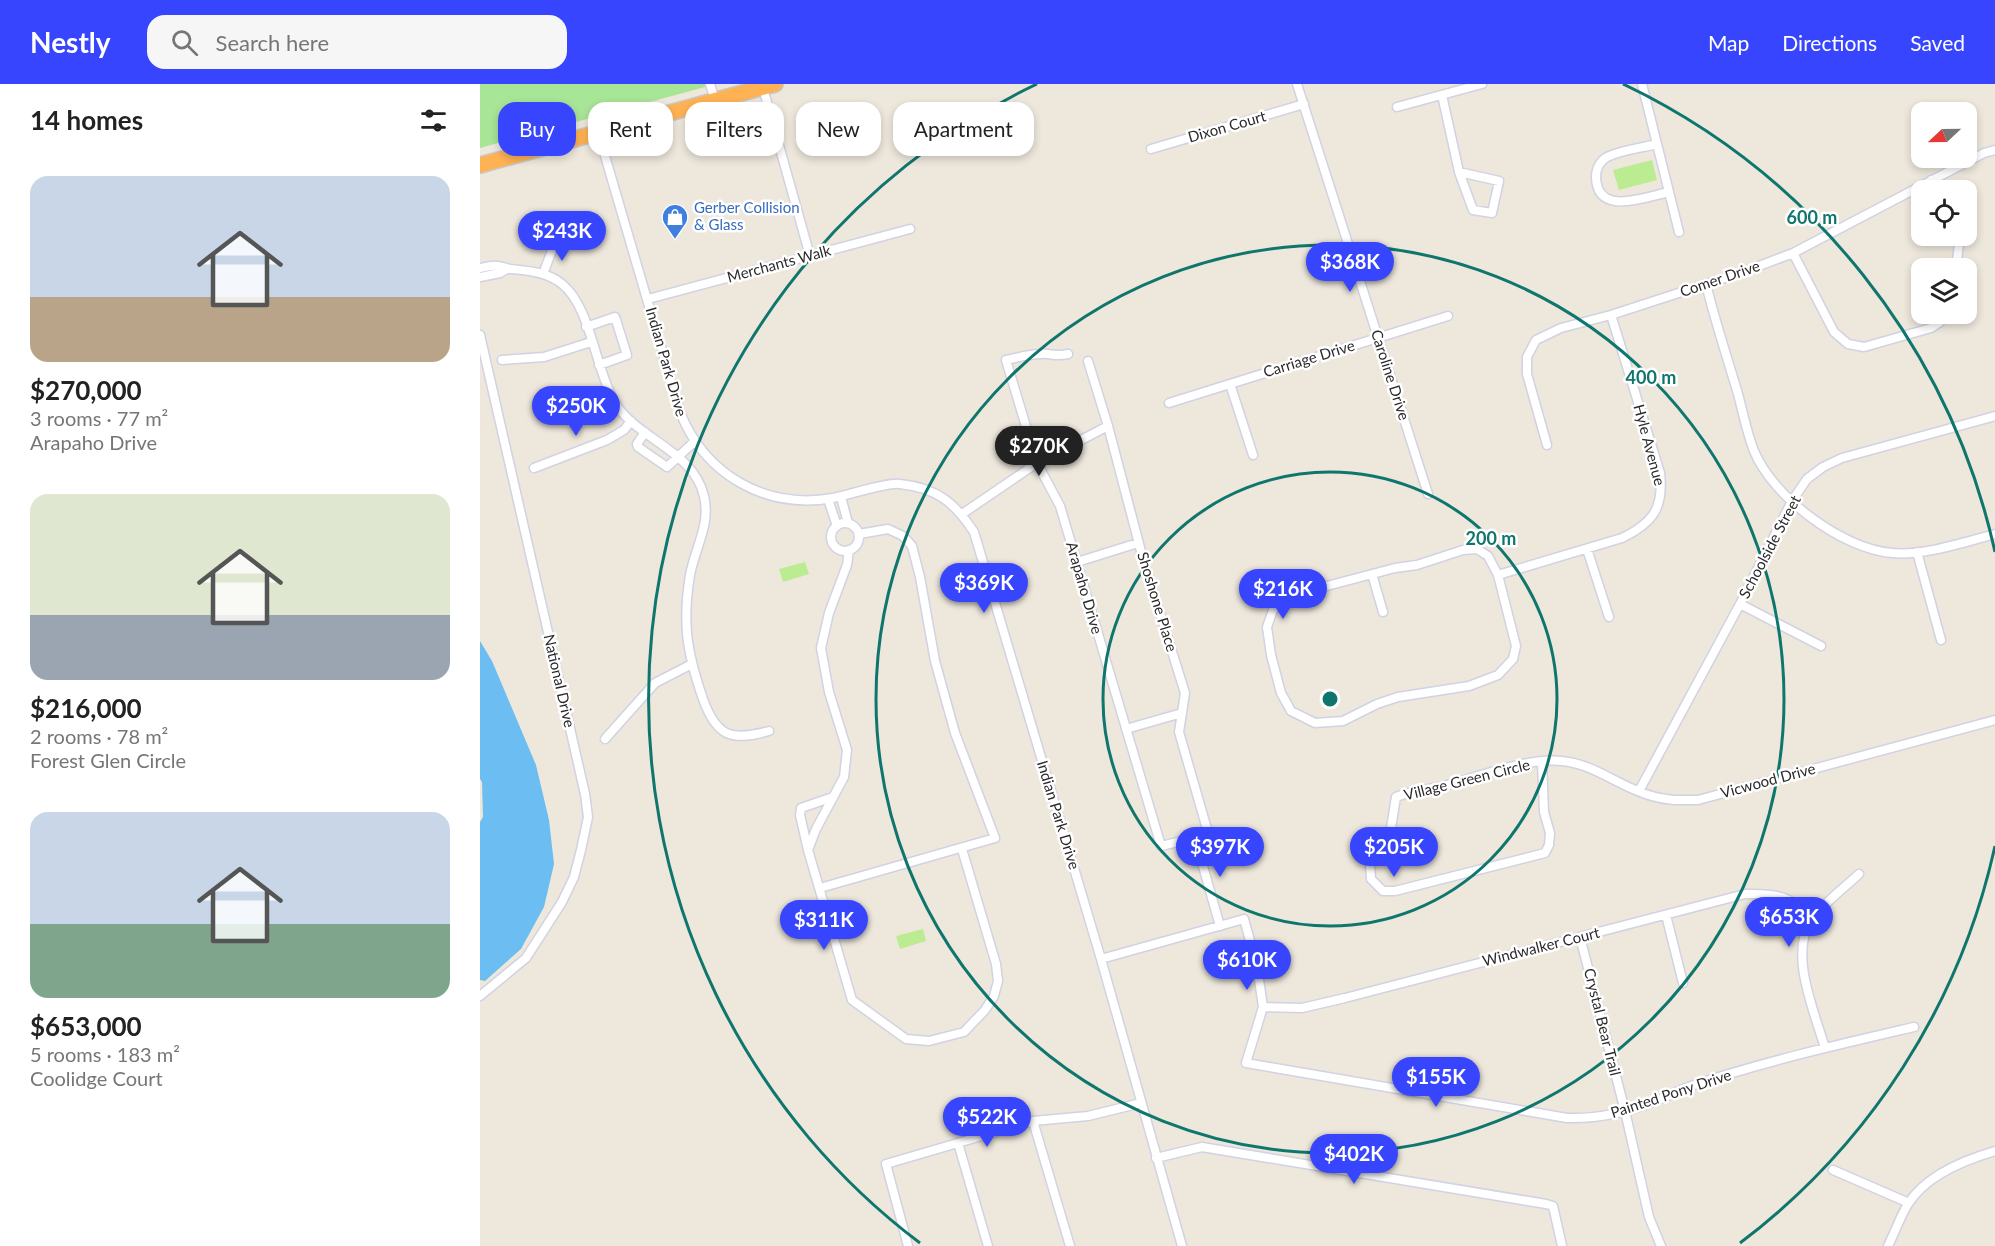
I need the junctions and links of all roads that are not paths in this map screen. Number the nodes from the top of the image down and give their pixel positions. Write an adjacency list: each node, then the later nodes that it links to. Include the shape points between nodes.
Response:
1 (710, 84): 7 (street)
2 (1298, 84): 8 (street, Caroline Drive)
3 (1482, 84): 6 (street)
4 (1642, 84): 12 (street)
5 (769, 86): 7 (highway); 25 (street)
6 (1442, 95): 9 (street); 17 (street)
7 (715, 100): 10 (highway)
8 (1304, 104): 13 (street, Dixon Court); 37 (street, Caroline Drive)
9 (1397, 107)
10 (673, 111)
11 (588, 135): 16 (highway)
12 (1657, 144): 20 (street); 20 (street, via 1606,158 1599,164 1596,177 1599,189 1606,199 1618,202)
13 (1151, 149)
14 (1995, 150): 18 (street, Comer Drive)
15 (605, 156): 31 (street, Indian Park Drive)
16 (480, 165)
17 (1459, 172): 17 (street, via 1499,180 1492,213 1473,210)
18 (1931, 180)
19 (1911, 191): 24 (street, Comer Drive)
20 (1669, 192): 22 (street)
21 (910, 229): 25 (street, Merchants Walk)
22 (1679, 232)
23 (556, 240): 28 (street)
24 (1793, 253): 30 (street, Comer Drive); 34 (street, via 1834,332 1848,344 1864,347)
25 (810, 256): 31 (street, Merchants Walk)
26 (480, 268): 27 (street)
27 (507, 269): 28 (street); 29 (street)
28 (543, 274): 35 (street, via 565,286 578,302)
29 (480, 276)
30 (1706, 284): 32 (street, Comer Drive); 58 (street, via 1754,451 1769,477)
31 (648, 299): 49 (street, Indian Park Drive, via 680,412)
32 (1611, 315): 50 (street, Comer Drive, via 1561,328 1536,340 1527,357 1527,374); 65 (street, Hyle Avenue, via 1662,490 1659,506 1638,530)
33 (1448, 316): 37 (street, Carriage Drive)
34 (1937, 324)
35 (586, 327): 38 (street); 42 (street, via 615,317 627,355)
36 (480, 335): 96 (street, National Drive, via 588,817 573,877 562,902 526,958)
37 (1378, 338): 43 (street, Carriage Drive); 55 (street, Caroline Drive)
38 (591, 342): 40 (street, via 544,357); 42 (street)
39 (1068, 354): 53 (street, Arapaho Drive, via 1030,354 1006,360)
40 (502, 360)
41 (1088, 361): 47 (street, Shoshone Place)
42 (599, 364): 46 (street, via 616,403)
43 (1230, 384): 44 (street, Carriage Drive); 51 (street)
44 (1169, 403)
45 (1995, 416): 58 (street, Schoolside Street, via 1842,458 1807,479)
46 (631, 421): 48 (street); 54 (street, via 607,440)
47 (1108, 426): 53 (street); 64 (street, Shoshone Place)
48 (645, 432): 52 (street); 52 (street, via 638,447 667,467)
49 (694, 442): 52 (street); 57 (street, Indian Park Drive, via 734,480 760,494 807,502)
50 (1547, 446)
51 (1253, 455)
52 (678, 457): 76 (street, via 697,477 707,517 690,574 685,623)
53 (1037, 463): 59 (street); 68 (street, Arapaho Drive, via 1060,506)
54 (534, 468)
55 (1428, 494)
56 (841, 497): 57 (street, Indian Park Drive); 59 (street, Indian Park Drive, via 898,483 933,491); 60 (street)
57 (828, 499): 61 (street)
58 (1792, 501): 67 (street, via 1835,534 1863,548); 71 (street, Schoolside Street)
59 (962, 514): 94 (street, Indian Park Drive, via 974,532)
60 (848, 523): 61 (street); 62 (street)
61 (837, 526): 66 (street, via 832,535 834,545)
62 (859, 534): 66 (street, via 857,544); 86 (street, via 888,529 912,546 935,661 955,733 995,838)
63 (1995, 534): 67 (street)
64 (1138, 543): 68 (street); 77 (street, Shoshone Place, via 1185,693)
65 (1587, 549): 70 (street, Hyle Avenue); 73 (street)
66 (849, 550): 84 (street, via 821,648 829,692 847,750 844,777)
67 (1917, 552): 74 (street)
68 (1077, 562): 79 (street, Arapaho Drive)
69 (1372, 574): 70 (street, via 1477,549 1488,556); 70 (street, via 1289,596 1273,610 1267,627 1281,693 1291,711 1315,723 1343,721 1398,697 1469,686 1498,675 1513,659 1516,646); 72 (street)
70 (1498, 575)
71 (1740, 604): 75 (street); 83 (street, Schoolside Street)
72 (1383, 612)
73 (1609, 617)
74 (1941, 640)
75 (1821, 646)
76 (692, 664): 80 (street, via 707,709 719,729 729,736); 81 (street, via 655,683)
77 (1182, 713): 79 (street); 85 (street, Shoshone Place, via 1179,732 1207,829)
78 (1995, 720): 83 (street, Vicwood Drive, via 1698,800 1670,800)
79 (1126, 729): 85 (street, Arapaho Drive, via 1161,846)
80 (769, 732)
81 (605, 739)
82 (1542, 762): 82 (street, Village Green Circle, via 1544,812 1550,833 1545,853 1395,891 1383,891 1371,879 1370,865 1389,840 1396,797); 83 (street, Vicwood Drive, via 1562,760 1605,774)
83 (1639, 791)
84 (833, 797): 87 (street); 87 (street, via 801,808)
85 (1195, 838): 92 (street)
86 (962, 849): 89 (street); 89 (street, via 998,981 994,996 974,1023 948,1038 906,1039 852,1000)
87 (808, 850): 89 (street)
88 (1859, 874): 91 (street)
89 (820, 888)
90 (1666, 915): 91 (street, Windwalker Court, via 1745,894 1773,893); 93 (street, Windwalker Court); 95 (street)
91 (1814, 916): 99 (street, via 1803,939 1802,965)
92 (1220, 926): 94 (street); 97 (street, via 1244,919)
93 (1580, 937): 97 (street, Windwalker Court, via 1334,1001 1302,1008); 101 (street, Crystal Bear Trail)
94 (1101, 959): 100 (street, Indian Park Drive)
95 (1683, 984)
96 (480, 996)
97 (1263, 1007): 101 (street, Painted Pony Drive, via 1246,1063 1567,1118 1584,1119)
98 (1914, 1027): 99 (street, Painted Pony Drive)
99 (1825, 1048): 101 (street, Painted Pony Drive, via 1692,1085)
100 (1141, 1103): 102 (street, via 1088,1116); 105 (street, Indian Park Drive)
101 (1625, 1111): 113 (street, Crystal Bear Trail, via 1649,1217)
102 (1033, 1121): 103 (street); 110 (street)
103 (958, 1143): 108 (street, via 886,1164); 109 (street)
104 (1995, 1151): 107 (street, via 1929,1181)
105 (1156, 1158): 111 (street, Indian Park Drive); 112 (street, via 1202,1147 1552,1206)
106 (1833, 1170): 107 (street)
107 (1909, 1203): 114 (street)
108 (908, 1246)
109 (988, 1246)
110 (1070, 1246)
111 (1182, 1246)
112 (1562, 1246)
113 (1660, 1246)
114 (1888, 1246)

